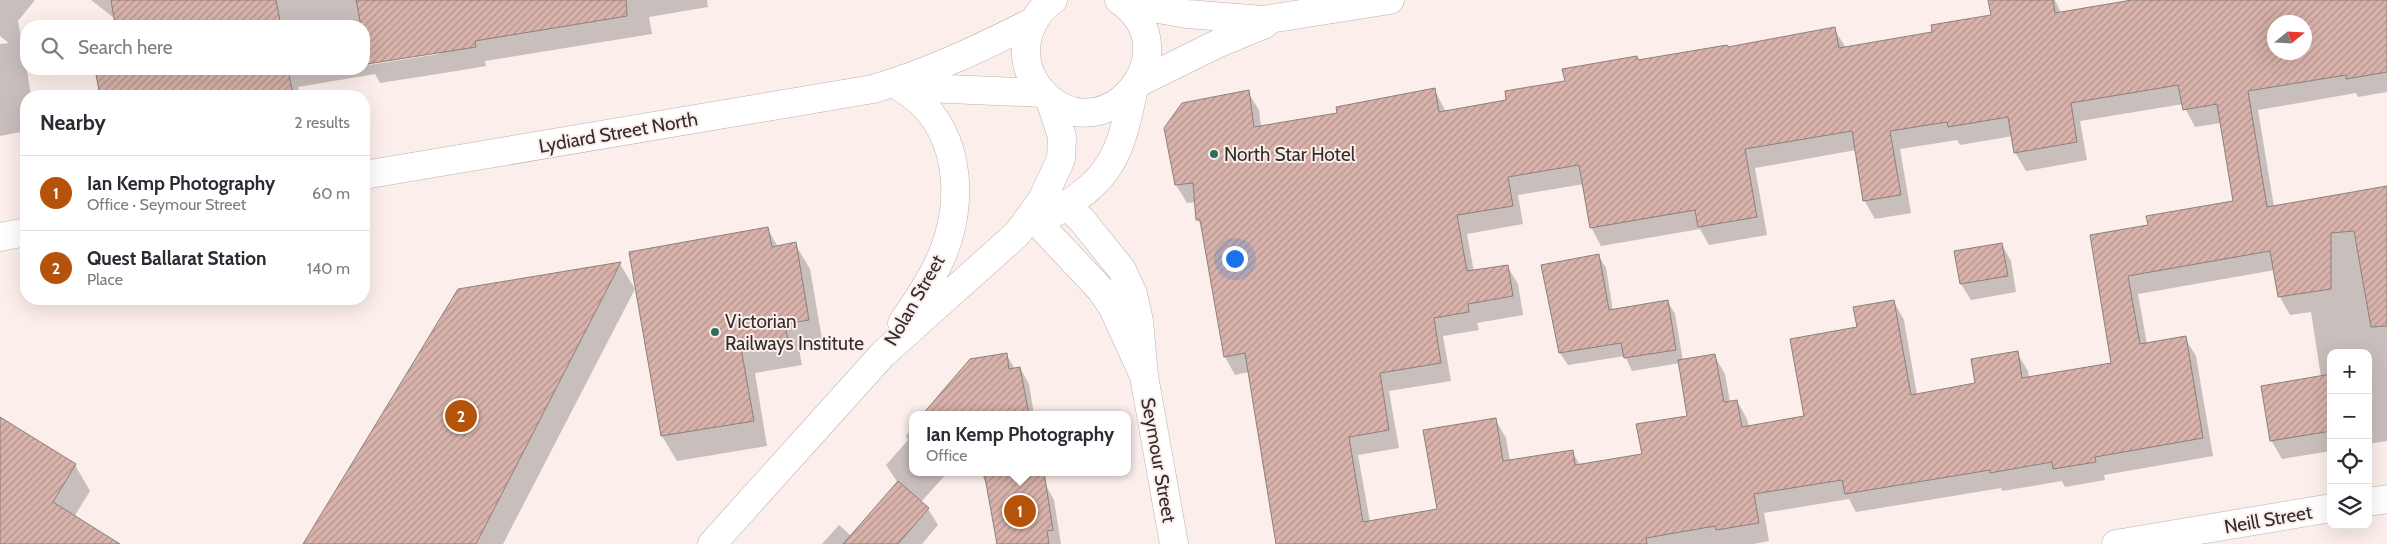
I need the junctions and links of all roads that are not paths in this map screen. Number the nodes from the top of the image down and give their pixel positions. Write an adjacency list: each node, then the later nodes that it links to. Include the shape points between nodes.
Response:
1 (1390, 0): 4 (street)
2 (1121, 1): 4 (street, via 1209,17); 5 (street, Nolan Street, via 1137,18 1147,44 1146,64)
3 (1042, 8): 7 (street, Lydiard Street North, via 941,66); 8 (street, Nolan Street, via 1027,39 1026,58 1032,77)
4 (1281, 19): 5 (street, via 1226,40)
5 (1136, 86): 8 (street, via 1116,104 1094,111 1071,110); 10 (street, Nolan Street, via 1120,145 1098,182)
6 (900, 87): 7 (street, Lydiard Street North); 8 (street, Lydiard Street North); 13 (street, Nolan Street, via 923,102 944,130 953,158 955,194 940,259)
7 (873, 89): 9 (street, Lydiard Street North)
8 (1046, 96): 10 (street, Nolan Street, via 1059,122 1063,145)
9 (370, 174)
10 (1041, 216): 13 (street, Nolan Street); 18 (street, Seymour Street, via 1100,242 1126,277 1139,322 1144,376)
11 (20, 233): 12 (street)
12 (0, 237)
13 (883, 354): 17 (street, Nolan Street)
14 (2387, 499): 15 (street)
15 (2372, 501)
16 (2327, 509): 19 (street, Neill Street)
17 (712, 544)
18 (1174, 544)
19 (2116, 544)

